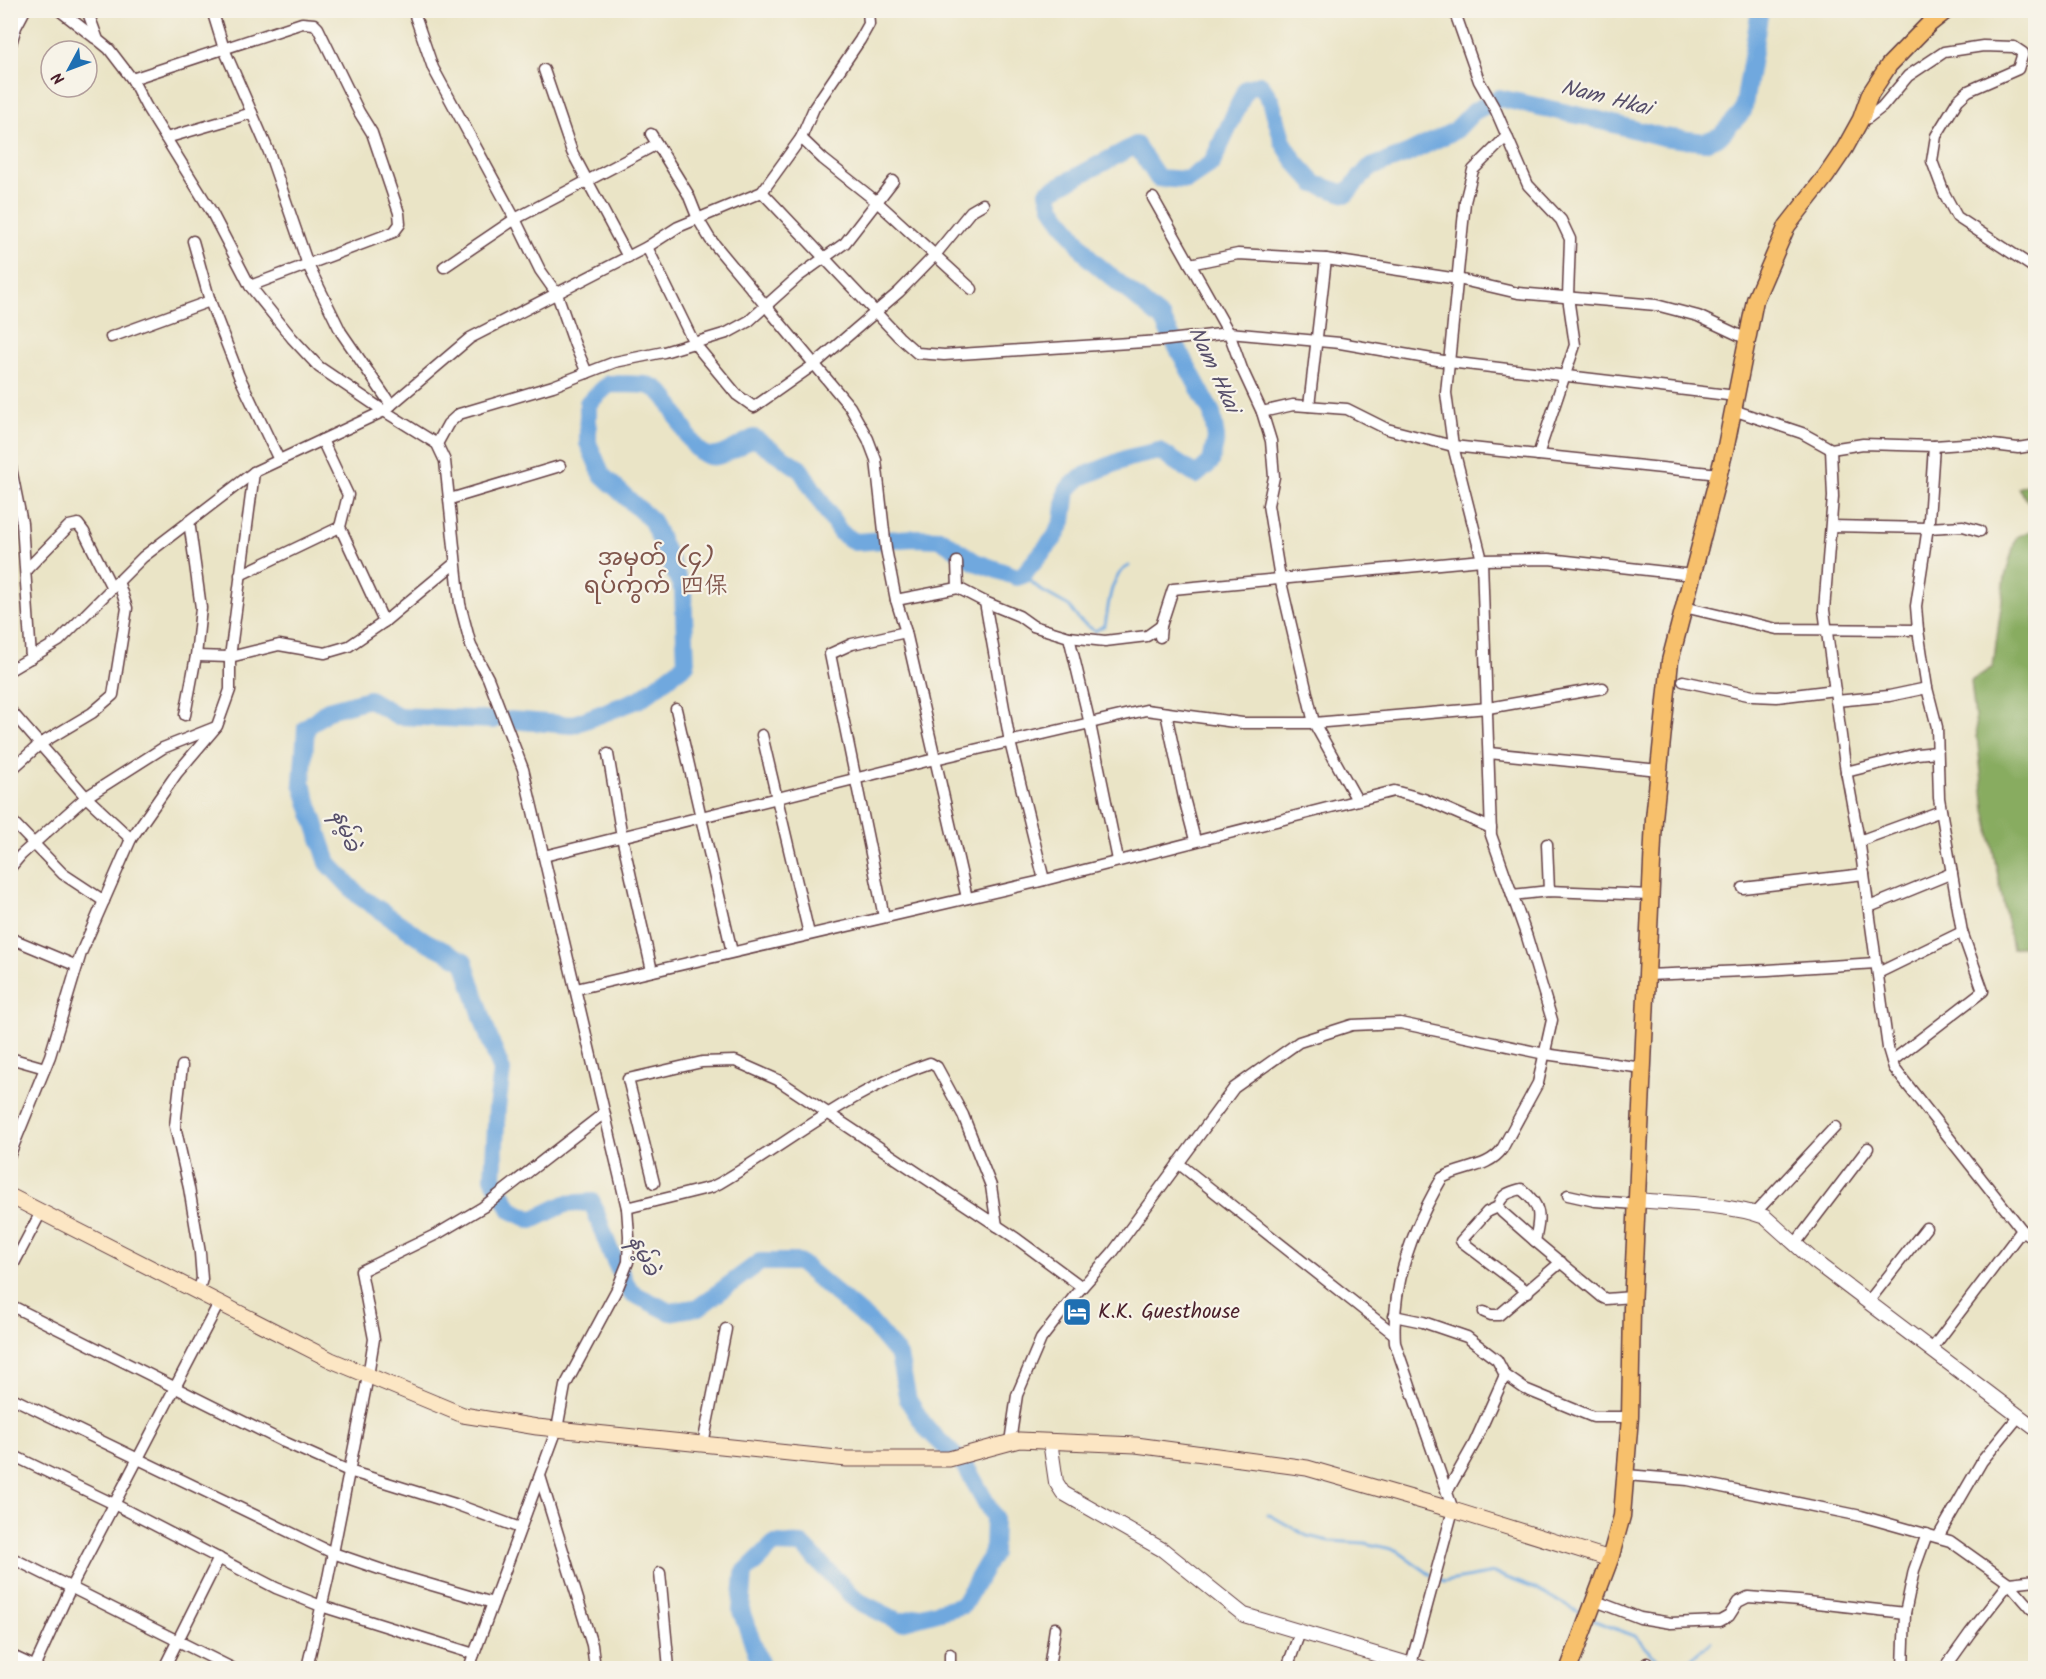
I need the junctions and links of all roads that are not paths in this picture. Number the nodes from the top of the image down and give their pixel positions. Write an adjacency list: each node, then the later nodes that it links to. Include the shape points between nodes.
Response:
1 (25, 10): 12 (street)
2 (59, 10): 9 (street)
3 (87, 10): 10 (street)
4 (212, 10): 13 (street)
5 (413, 10): 29 (street, via 433,68)
6 (868, 10): 21 (street, via 869,24 814,108)
7 (1454, 10): 19 (street, via 1479,81)
8 (1947, 10): 17 (highway, via 1889,65 1870,94)
9 (97, 39)
10 (98, 39)
11 (99, 41): 15 (street)
12 (10, 47)
13 (224, 49): 15 (street); 16 (street); 38 (street, via 302,23 314,24 372,133 400,224 394,232)
14 (544, 70): 23 (street, via 572,152)
15 (132, 79): 20 (street)
16 (252, 113): 20 (street); 38 (street)
17 (1861, 119): 40 (street, via 1882,106 1908,76 1944,52 1983,46 2014,47 2023,53 2018,69 1968,91 1958,100 1936,136 1932,161 1958,217); 51 (highway, via 1826,176 1787,226 1755,300)
18 (651, 134): 22 (street)
19 (1507, 136): 41 (street, via 1473,171 1465,202); 45 (street, via 1528,185 1561,220 1570,239)
20 (166, 138): 42 (street, via 212,212)
21 (801, 138): 25 (street); 27 (street)
22 (657, 144): 23 (street); 30 (street)
23 (587, 181): 29 (street); 34 (street)
24 (893, 181): 27 (street)
25 (762, 192): 30 (street); 35 (street)
26 (1153, 198): 37 (street)
27 (877, 202): 33 (street); 35 (street, via 845,243)
28 (983, 204): 33 (street, via 972,211)
29 (515, 219): 39 (street); 44 (street, via 540,270)
30 (698, 219): 32 (street); 47 (street)
31 (193, 241): 46 (street)
32 (647, 247): 34 (street); 53 (street)
33 (935, 255): 43 (street); 48 (street)
34 (628, 257): 44 (street)
35 (824, 258): 47 (street); 48 (street)
36 (1326, 260): 37 (street, via 1238,254); 41 (street); 52 (street)
37 (1190, 264): 49 (street)
38 (308, 265): 42 (street); 60 (street, via 341,332)
39 (444, 267)
40 (2036, 269)
41 (1458, 279): 45 (street, via 1518,293); 54 (street)
42 (250, 286): 60 (street, via 319,367)
43 (972, 289)
44 (557, 294): 56 (street); 60 (street, via 470,338)
45 (1568, 297): 51 (street, via 1656,305 1698,316); 57 (street, via 1575,345)
46 (210, 301): 50 (street); 69 (street, via 239,376)
47 (766, 307): 53 (street, via 727,333); 55 (street)
48 (876, 313): 49 (street, via 917,353 944,355); 55 (street)
49 (1229, 333): 52 (street); 61 (street)
50 (111, 337)
51 (1747, 339): 58 (highway)
52 (1315, 340): 54 (street); 59 (street)
53 (694, 343): 55 (street, via 737,395 754,407); 56 (street, via 615,362)
54 (1449, 362): 57 (street); 65 (street, via 1446,393)
55 (815, 364): 91 (street, via 850,407 876,460)
56 (587, 373): 63 (street, via 459,414)
57 (1564, 376): 58 (street); 68 (street)
58 (1734, 403): 67 (street); 73 (highway)
59 (1309, 406): 61 (street, via 1293,405); 65 (street, via 1347,409 1387,429)
60 (388, 408): 62 (street); 63 (street)
61 (1262, 412): 88 (street, via 1271,441 1274,477 1268,506)
62 (322, 440): 69 (street); 79 (street, via 348,495)
63 (436, 444): 74 (street, via 445,460)
64 (2036, 445): 66 (street)
65 (1454, 446): 68 (street); 82 (street)
66 (1934, 446): 67 (street, via 1863,444); 80 (street)
67 (1831, 449): 78 (street)
68 (1538, 455): 73 (street)
69 (279, 460): 72 (street)
70 (10, 463): 76 (street)
71 (560, 466): 74 (street)
72 (254, 472): 75 (street); 86 (street)
73 (1719, 474): 87 (highway)
74 (450, 499): 84 (street)
75 (189, 521): 89 (street); 99 (street, via 201,608)
76 (22, 523): 77 (street); 85 (street)
77 (10, 526)
78 (1831, 526): 80 (street); 95 (street, via 1824,610)
79 (340, 527): 86 (street); 94 (street)
80 (1928, 528): 81 (street, via 1963,526); 96 (street, via 1916,606)
81 (1980, 531)
82 (1482, 560): 87 (street, via 1549,559); 88 (street); 107 (street)
83 (957, 562): 90 (street)
84 (455, 563): 94 (street); 139 (street, via 471,646 488,678 523,769)
85 (26, 570): 89 (street, via 69,526 78,524); 101 (street)
86 (240, 574): 100 (street)
87 (1692, 575): 93 (highway)
88 (1280, 578): 98 (street, via 1173,589 1161,632 1147,636 1106,641); 112 (street)
89 (115, 585): 101 (street, via 59,640); 117 (street, via 127,608 113,695 92,713)
90 (958, 588): 91 (street); 92 (street)
91 (896, 600): 97 (street)
92 (985, 602): 98 (street, via 1033,626); 116 (street)
93 (1684, 607): 95 (street, via 1777,629); 123 (highway, via 1670,661)
94 (384, 622): 100 (street, via 348,646 325,653 279,645)
95 (1827, 630): 96 (street); 106 (street)
96 (1918, 630): 105 (street)
97 (906, 632): 121 (street); 125 (street, via 852,644 830,654)
98 (1068, 637): 113 (street)
99 (196, 656): 100 (street); 111 (street)
100 (231, 657): 114 (street, via 230,690)
101 (31, 658): 102 (street)
102 (10, 670)
103 (1683, 681): 106 (street, via 1765,697)
104 (1603, 688): 107 (street)
105 (1927, 688): 106 (street, via 1889,696); 118 (street)
106 (1836, 696): 124 (street)
107 (1488, 708): 112 (street); 119 (street)
108 (676, 709): 130 (street)
109 (10, 710): 117 (street)
110 (1166, 713): 112 (street, via 1242,723); 113 (street, via 1146,710); 135 (street)
111 (185, 715)
112 (1314, 723): 128 (street)
113 (1090, 724): 116 (street); 140 (street)
114 (217, 726): 126 (street, via 163,748); 134 (street, via 177,773)
115 (762, 735): 127 (street)
116 (1010, 742): 121 (street); 144 (street)
117 (40, 744): 122 (street); 126 (street)
118 (1938, 752): 124 (street); 129 (street)
119 (1489, 753): 123 (street); 132 (street)
120 (608, 754): 133 (street)
121 (935, 759): 125 (street); 149 (street)
122 (10, 771)
123 (1659, 771): 148 (highway)
124 (1846, 772): 136 (street)
125 (856, 778): 127 (street); 152 (street)
126 (86, 797): 134 (street); 137 (street)
127 (777, 798): 130 (street); 154 (street)
128 (1357, 800): 132 (street, via 1394,791 1424,799); 135 (street)
129 (1941, 811): 136 (street); 142 (street)
130 (702, 817): 133 (street); 156 (street)
131 (10, 819): 137 (street)
132 (1491, 828): 147 (street)
133 (622, 837): 139 (street); 159 (street)
134 (131, 839): 150 (street)
135 (1195, 840): 140 (street)
136 (1859, 841): 143 (street)
137 (34, 843): 141 (street); 150 (street, via 63,874)
138 (1547, 844): 146 (street)
139 (544, 856): 161 (street)
140 (1118, 860): 144 (street)
141 (10, 868)
142 (1952, 873): 151 (street); 153 (street)
143 (1864, 874): 145 (street); 151 (street)
144 (1044, 880): 149 (street)
145 (1743, 888)
146 (1548, 891): 147 (street); 148 (street)
147 (1512, 895): 162 (street, via 1552,1020)
148 (1650, 895): 160 (highway)
149 (967, 898): 152 (street)
150 (104, 901): 157 (street)
151 (1869, 907): 158 (street)
152 (884, 917): 154 (street)
153 (1962, 932): 158 (street); 164 (street, via 1983,991)
154 (809, 934): 156 (street)
155 (10, 938): 157 (street)
156 (732, 952): 159 (street)
157 (77, 966): 166 (street)
158 (1877, 968): 160 (street); 164 (street)
159 (652, 971): 161 (street)
160 (1647, 975): 167 (highway)
161 (576, 989): 168 (street)
162 (1545, 1054): 167 (street); 173 (street, via 1400,1023 1352,1024 1299,1042 1234,1088); 198 (street, via 1538,1083 1497,1157 1442,1178 1404,1259)
163 (10, 1058): 166 (street)
164 (1892, 1061): 184 (street)
165 (182, 1066): 191 (street, via 175,1126 200,1253 202,1279)
166 (45, 1068): 172 (street)
167 (1642, 1068): 177 (highway)
168 (603, 1114): 179 (street); 203 (street, via 483,1207 362,1271 374,1339)
169 (826, 1114): 174 (street, via 778,1080 735,1061 702,1062 628,1079); 179 (street, via 720,1183); 182 (street); 182 (street, via 900,1073 930,1063 937,1067 963,1115 991,1186)
170 (1835, 1127): 181 (street)
171 (1868, 1148): 187 (street)
172 (10, 1154)
173 (1178, 1163): 190 (street, via 1113,1252); 200 (street)
174 (654, 1183)
175 (1568, 1195): 177 (street, via 1595,1201)
176 (10, 1196): 180 (main road)
177 (1636, 1202): 181 (street); 193 (highway)
178 (1498, 1207): 185 (street); 185 (street, via 1507,1193 1521,1189 1530,1196 1539,1212); 192 (street, via 1487,1212 1461,1241)
179 (627, 1208): 208 (street, via 628,1262 565,1386)
180 (41, 1212): 189 (street); 191 (main road)
181 (1755, 1213): 187 (street, via 1773,1222)
182 (998, 1226): 190 (street)
183 (1926, 1228): 194 (street)
184 (2022, 1230): 186 (street); 201 (street)
185 (1535, 1241): 188 (street)
186 (2036, 1241)
187 (1795, 1244): 194 (street)
188 (1561, 1262): 192 (street); 193 (street, via 1602,1297)
189 (10, 1271)
190 (1082, 1287): 210 (street, via 1041,1339 1017,1395)
191 (198, 1292): 195 (main road)
192 (1528, 1292): 197 (street, via 1499,1315)
193 (1632, 1298): 207 (highway)
194 (1868, 1302): 201 (street)
195 (219, 1303): 203 (main road); 204 (street)
196 (10, 1305): 204 (street)
197 (1484, 1312)
198 (1395, 1316): 200 (street); 202 (street, via 1467,1337 1497,1360)
199 (726, 1329): 212 (street)
200 (1394, 1334): 218 (street)
201 (1931, 1350): 206 (street)
202 (1506, 1375): 207 (street, via 1525,1389 1593,1417); 218 (street)
203 (368, 1376): 208 (main road, via 463,1415); 215 (street)
204 (175, 1388): 214 (street); 215 (street)
205 (10, 1397): 214 (street)
206 (2019, 1416): 209 (street); 222 (street, via 1982,1461)
207 (1630, 1417): 216 (highway)
208 (557, 1429): 212 (main road); 217 (street)
209 (2036, 1429)
210 (1010, 1442): 211 (main road); 212 (main road, via 956,1457 847,1459)
211 (1050, 1442): 220 (main road, via 1136,1445 1307,1468); 237 (street, via 1056,1482 1063,1493 1163,1550 1244,1615)
212 (704, 1444)
213 (10, 1454): 219 (street)
214 (137, 1460): 219 (street); 223 (street)
215 (349, 1471): 221 (street); 223 (street)
216 (1626, 1475): 222 (street, via 1689,1480 1861,1516); 226 (highway, via 1622,1516)
217 (540, 1476): 221 (street); 247 (street, via 592,1645)
218 (1447, 1492): 220 (street)
219 (114, 1504): 225 (street); 230 (street)
220 (1453, 1510): 226 (main road); 252 (street)
221 (520, 1528): 232 (street)
222 (1932, 1536): 229 (street, via 1950,1541); 234 (street, via 1914,1570)
223 (333, 1553): 232 (street); 233 (street)
224 (10, 1557): 230 (street)
225 (219, 1558): 233 (street); 238 (street)
226 (1610, 1559): 231 (highway)
227 (660, 1573): 248 (street)
228 (2036, 1580): 229 (street)
229 (2009, 1583): 235 (street); 255 (street)
230 (71, 1587): 238 (street); 242 (street)
231 (1593, 1600): 234 (street, via 1640,1618 1671,1623 1720,1621 1748,1597); 253 (highway)
232 (493, 1604): 239 (street)
233 (321, 1606): 239 (street); 245 (street)
234 (1905, 1613): 254 (street)
235 (2036, 1614)
236 (1055, 1628): 250 (street)
237 (1300, 1632): 251 (street); 252 (street)
238 (176, 1641): 243 (street); 244 (street)
239 (474, 1654): 246 (street)
240 (950, 1654): 249 (street)
241 (10, 1655): 242 (street)
242 (35, 1668)
243 (164, 1668)
244 (232, 1668)
245 (307, 1668)
246 (469, 1668)
247 (595, 1668)
248 (669, 1668)
249 (950, 1668)
250 (1049, 1668)
251 (1287, 1668)
252 (1415, 1668)
253 (1569, 1668)
254 (1903, 1668)
255 (1945, 1668)

